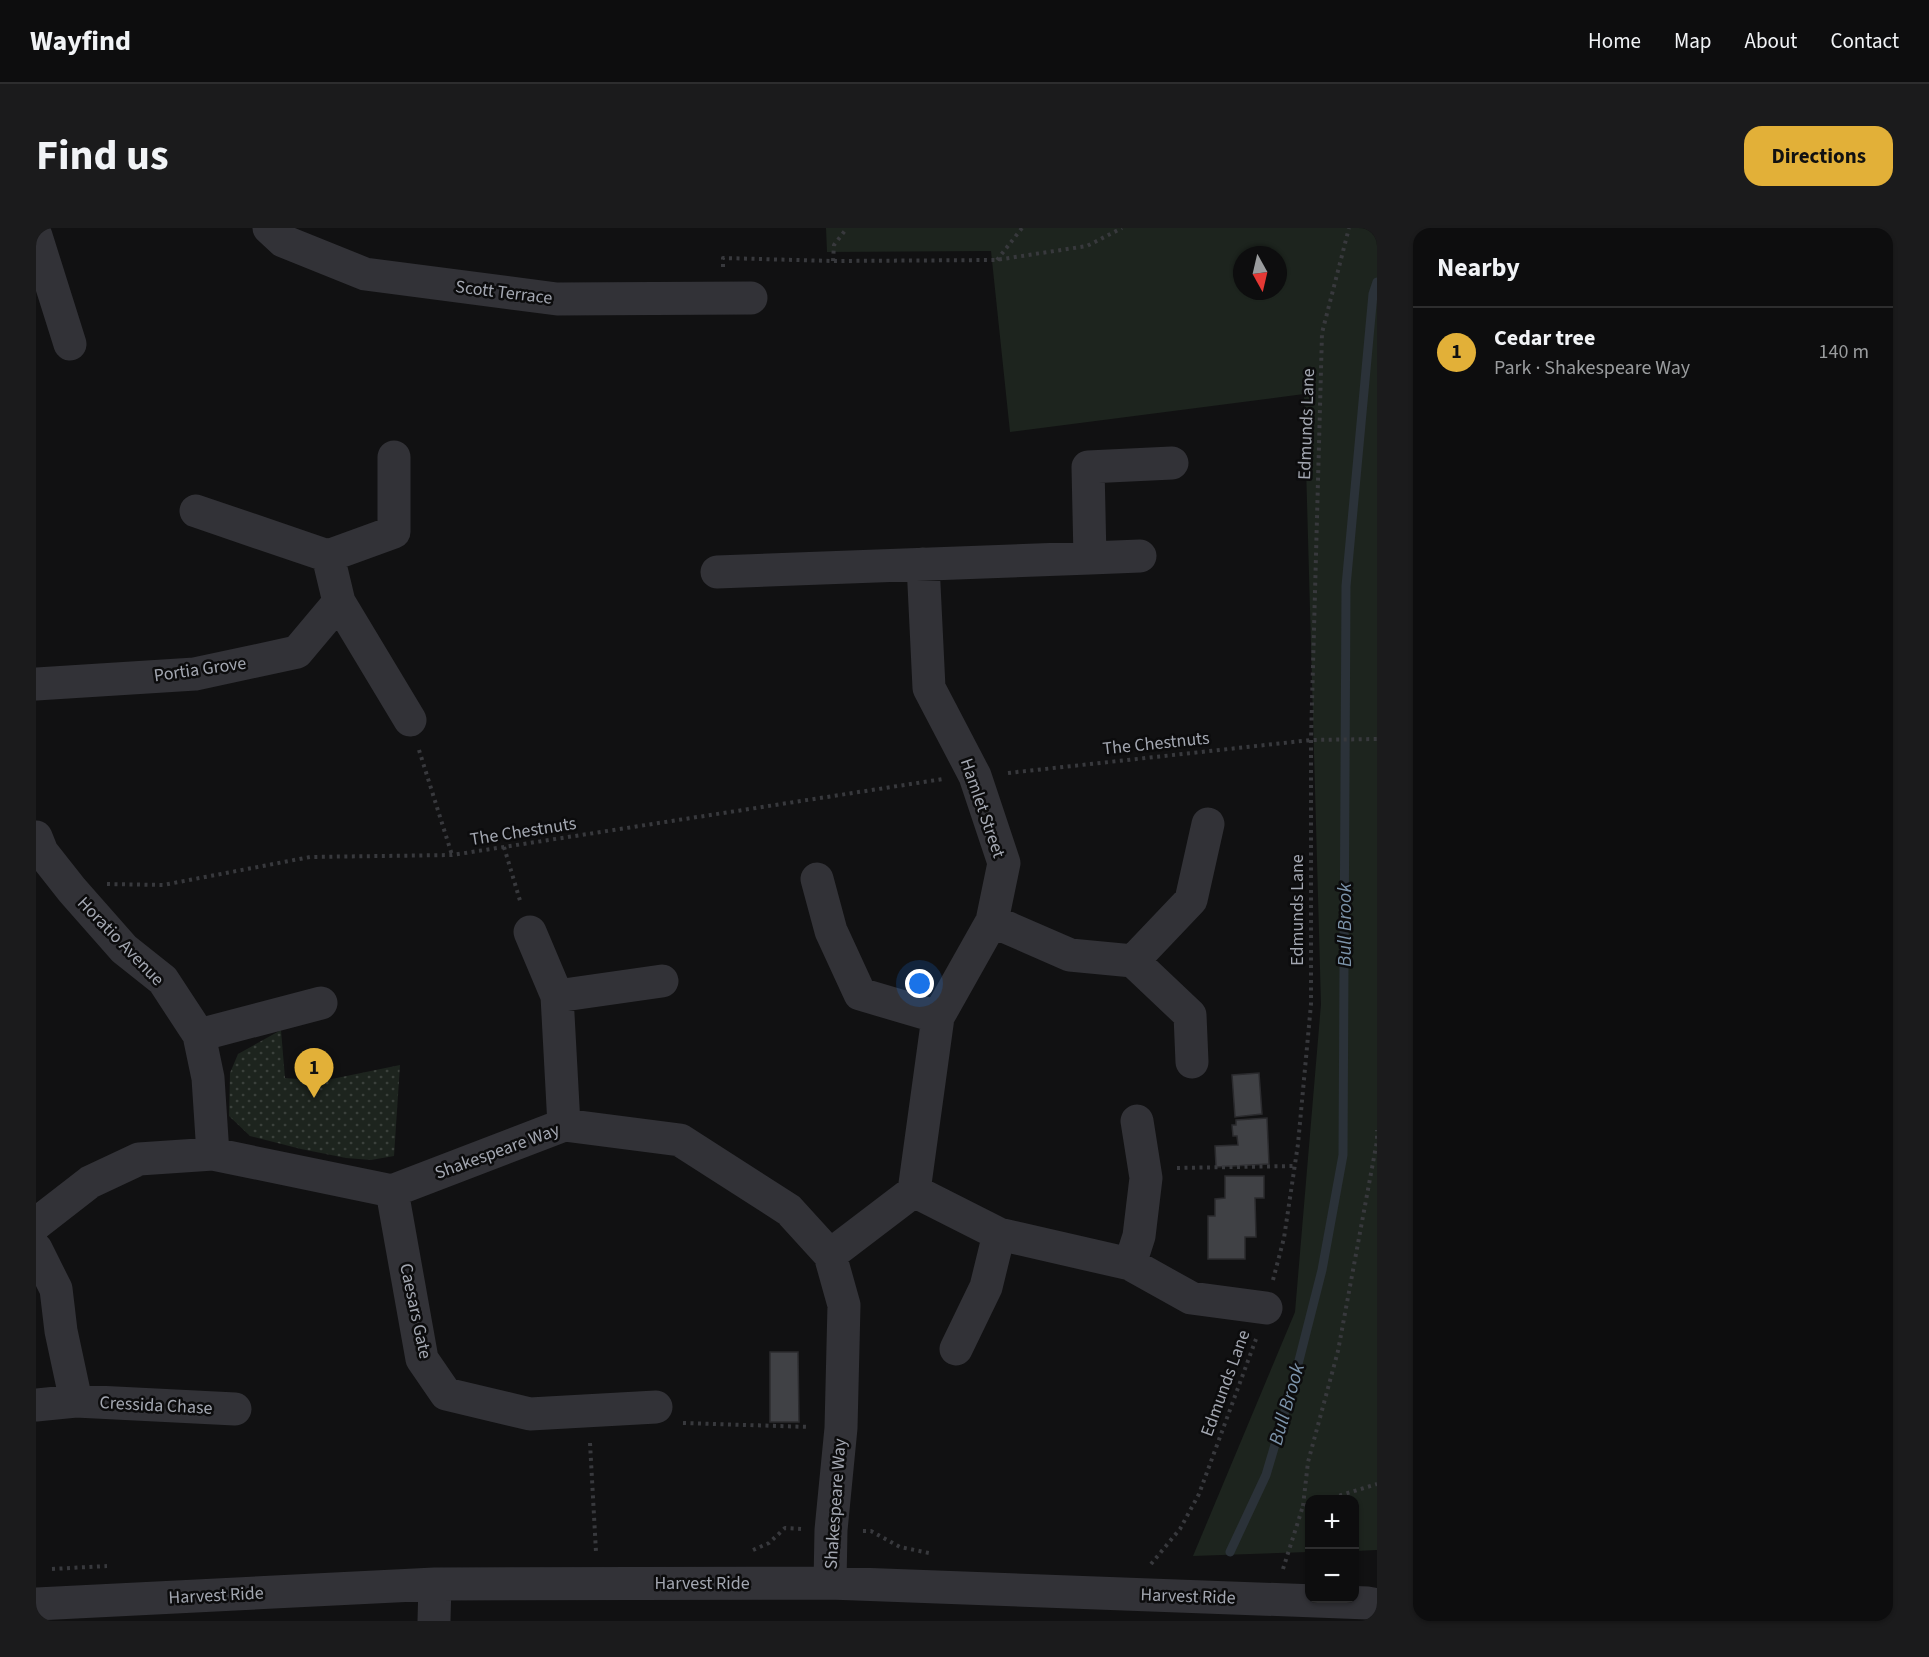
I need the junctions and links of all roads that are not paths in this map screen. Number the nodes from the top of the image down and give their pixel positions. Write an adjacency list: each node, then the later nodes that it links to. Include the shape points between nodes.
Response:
1 (269, 228): 3 (street, Scott Terrace, via 283,241 365,274 557,299)
2 (36, 236): 4 (street)
3 (737, 298)
4 (70, 344)
5 (394, 457): 8 (street, via 394,532)
6 (1172, 463): 10 (street, via 1088,467)
7 (196, 511): 8 (street)
8 (327, 556): 13 (street)
9 (1140, 556): 10 (street)
10 (1090, 558): 11 (street)
11 (923, 564): 12 (street); 19 (street, Hamlet Street, via 929,688 975,776 1004,863)
12 (717, 572)
13 (339, 602): 14 (street, Portia Grove, via 297,652 195,674); 15 (street)
14 (36, 684)
15 (410, 720)
16 (1208, 824): 21 (street, via 1191,900)
17 (36, 837): 26 (street, Horatio Avenue, via 42,852 124,949 163,981)
18 (817, 879): 25 (street, via 831,931 860,994)
19 (992, 921): 21 (street, via 1070,955); 25 (street, Hamlet Street)
20 (530, 932): 23 (street)
21 (1133, 961): 27 (street, via 1190,1015)
22 (662, 981): 23 (street)
23 (556, 996): 29 (street)
24 (321, 1003): 26 (street)
25 (938, 1017): 32 (street, Hamlet Street)
26 (199, 1035): 30 (street, Horatio Avenue, via 208,1078)
27 (1192, 1062)
28 (1137, 1121): 37 (street, via 1146,1168 1139,1236)
29 (564, 1125): 31 (street, Shakespeare Way); 36 (street, Shakespeare Way, via 680,1140 789,1210)
30 (213, 1154): 31 (street); 33 (street, via 139,1159 90,1182)
31 (392, 1191): 42 (street, Caesars Gate, via 422,1359 446,1394 530,1414)
32 (914, 1191): 34 (street); 36 (street)
33 (36, 1224)
34 (999, 1234): 37 (street); 39 (street, via 987,1287)
35 (36, 1250): 40 (street, Cressida Chase, via 56,1290)
36 (830, 1255): 44 (street, Shakespeare Way, via 844,1305 841,1428)
37 (1130, 1264): 38 (street, via 1191,1298)
38 (1266, 1308)
39 (956, 1349)
40 (76, 1401): 41 (street, Cressida Chase); 43 (street, Cressida Chase)
41 (36, 1405)
42 (656, 1407)
43 (235, 1409)
44 (830, 1582): 45 (street, Harvest Ride); 46 (street, Harvest Ride)
45 (435, 1584): 47 (street, Harvest Ride); 48 (street)
46 (1374, 1603)
47 (36, 1604)
48 (434, 1621)

